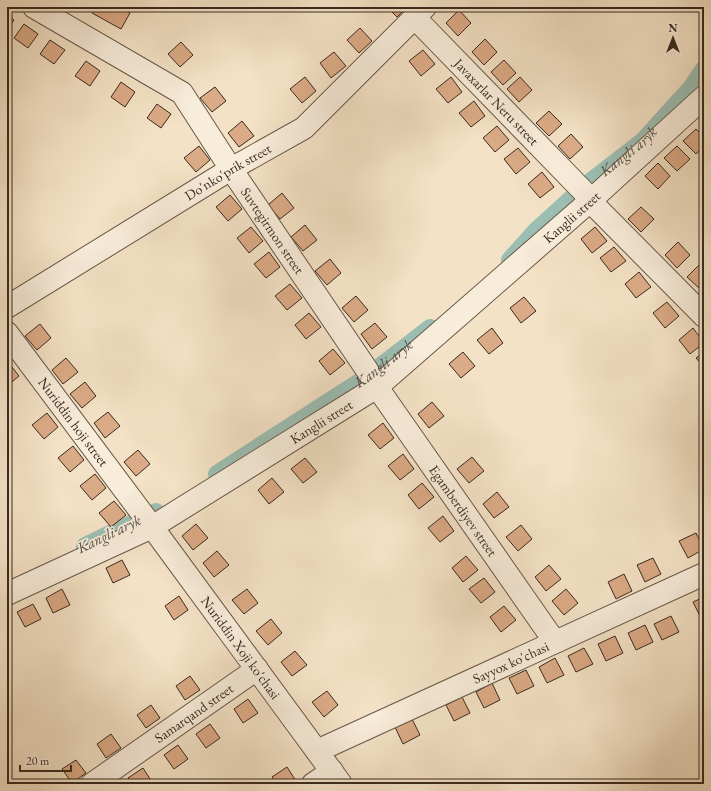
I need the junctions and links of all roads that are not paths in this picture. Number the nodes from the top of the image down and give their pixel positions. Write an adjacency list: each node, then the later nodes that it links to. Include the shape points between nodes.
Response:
1 (34, 7): 4 (street, Suvtegirmon street, via 182,93)
2 (420, 12): 4 (street, Do'nko'prik street, via 304,128); 5 (street, Javaxarlar Neru street)
3 (704, 97): 5 (street, Kanglii street)
4 (231, 169): 6 (street, Do'nko'prik street); 9 (street, Suvtegirmon street)
5 (585, 194): 7 (street, Javaxarlar Neru street); 9 (street, Kanglii street)
6 (7, 307)
7 (704, 316)
8 (7, 333): 10 (street, Nuriddin hoji street)
9 (372, 379): 10 (street, Kanglii street); 13 (street, Egamberdiyev street)
10 (146, 519): 12 (street, Kanglii street); 14 (street, Nuriddin Xoji ko'chasi)
11 (704, 574): 13 (street, Sayyox ko'chasi)
12 (7, 594)
13 (555, 642): 15 (street, Sayyox ko'chasi)
14 (257, 669): 15 (street, Nuriddin Xoji ko'chasi); 17 (street, Samarqand street)
15 (317, 751): 16 (street, Nuriddin Xoji ko'chasi)
16 (336, 777): 18 (street)
17 (92, 784)
18 (313, 784)

